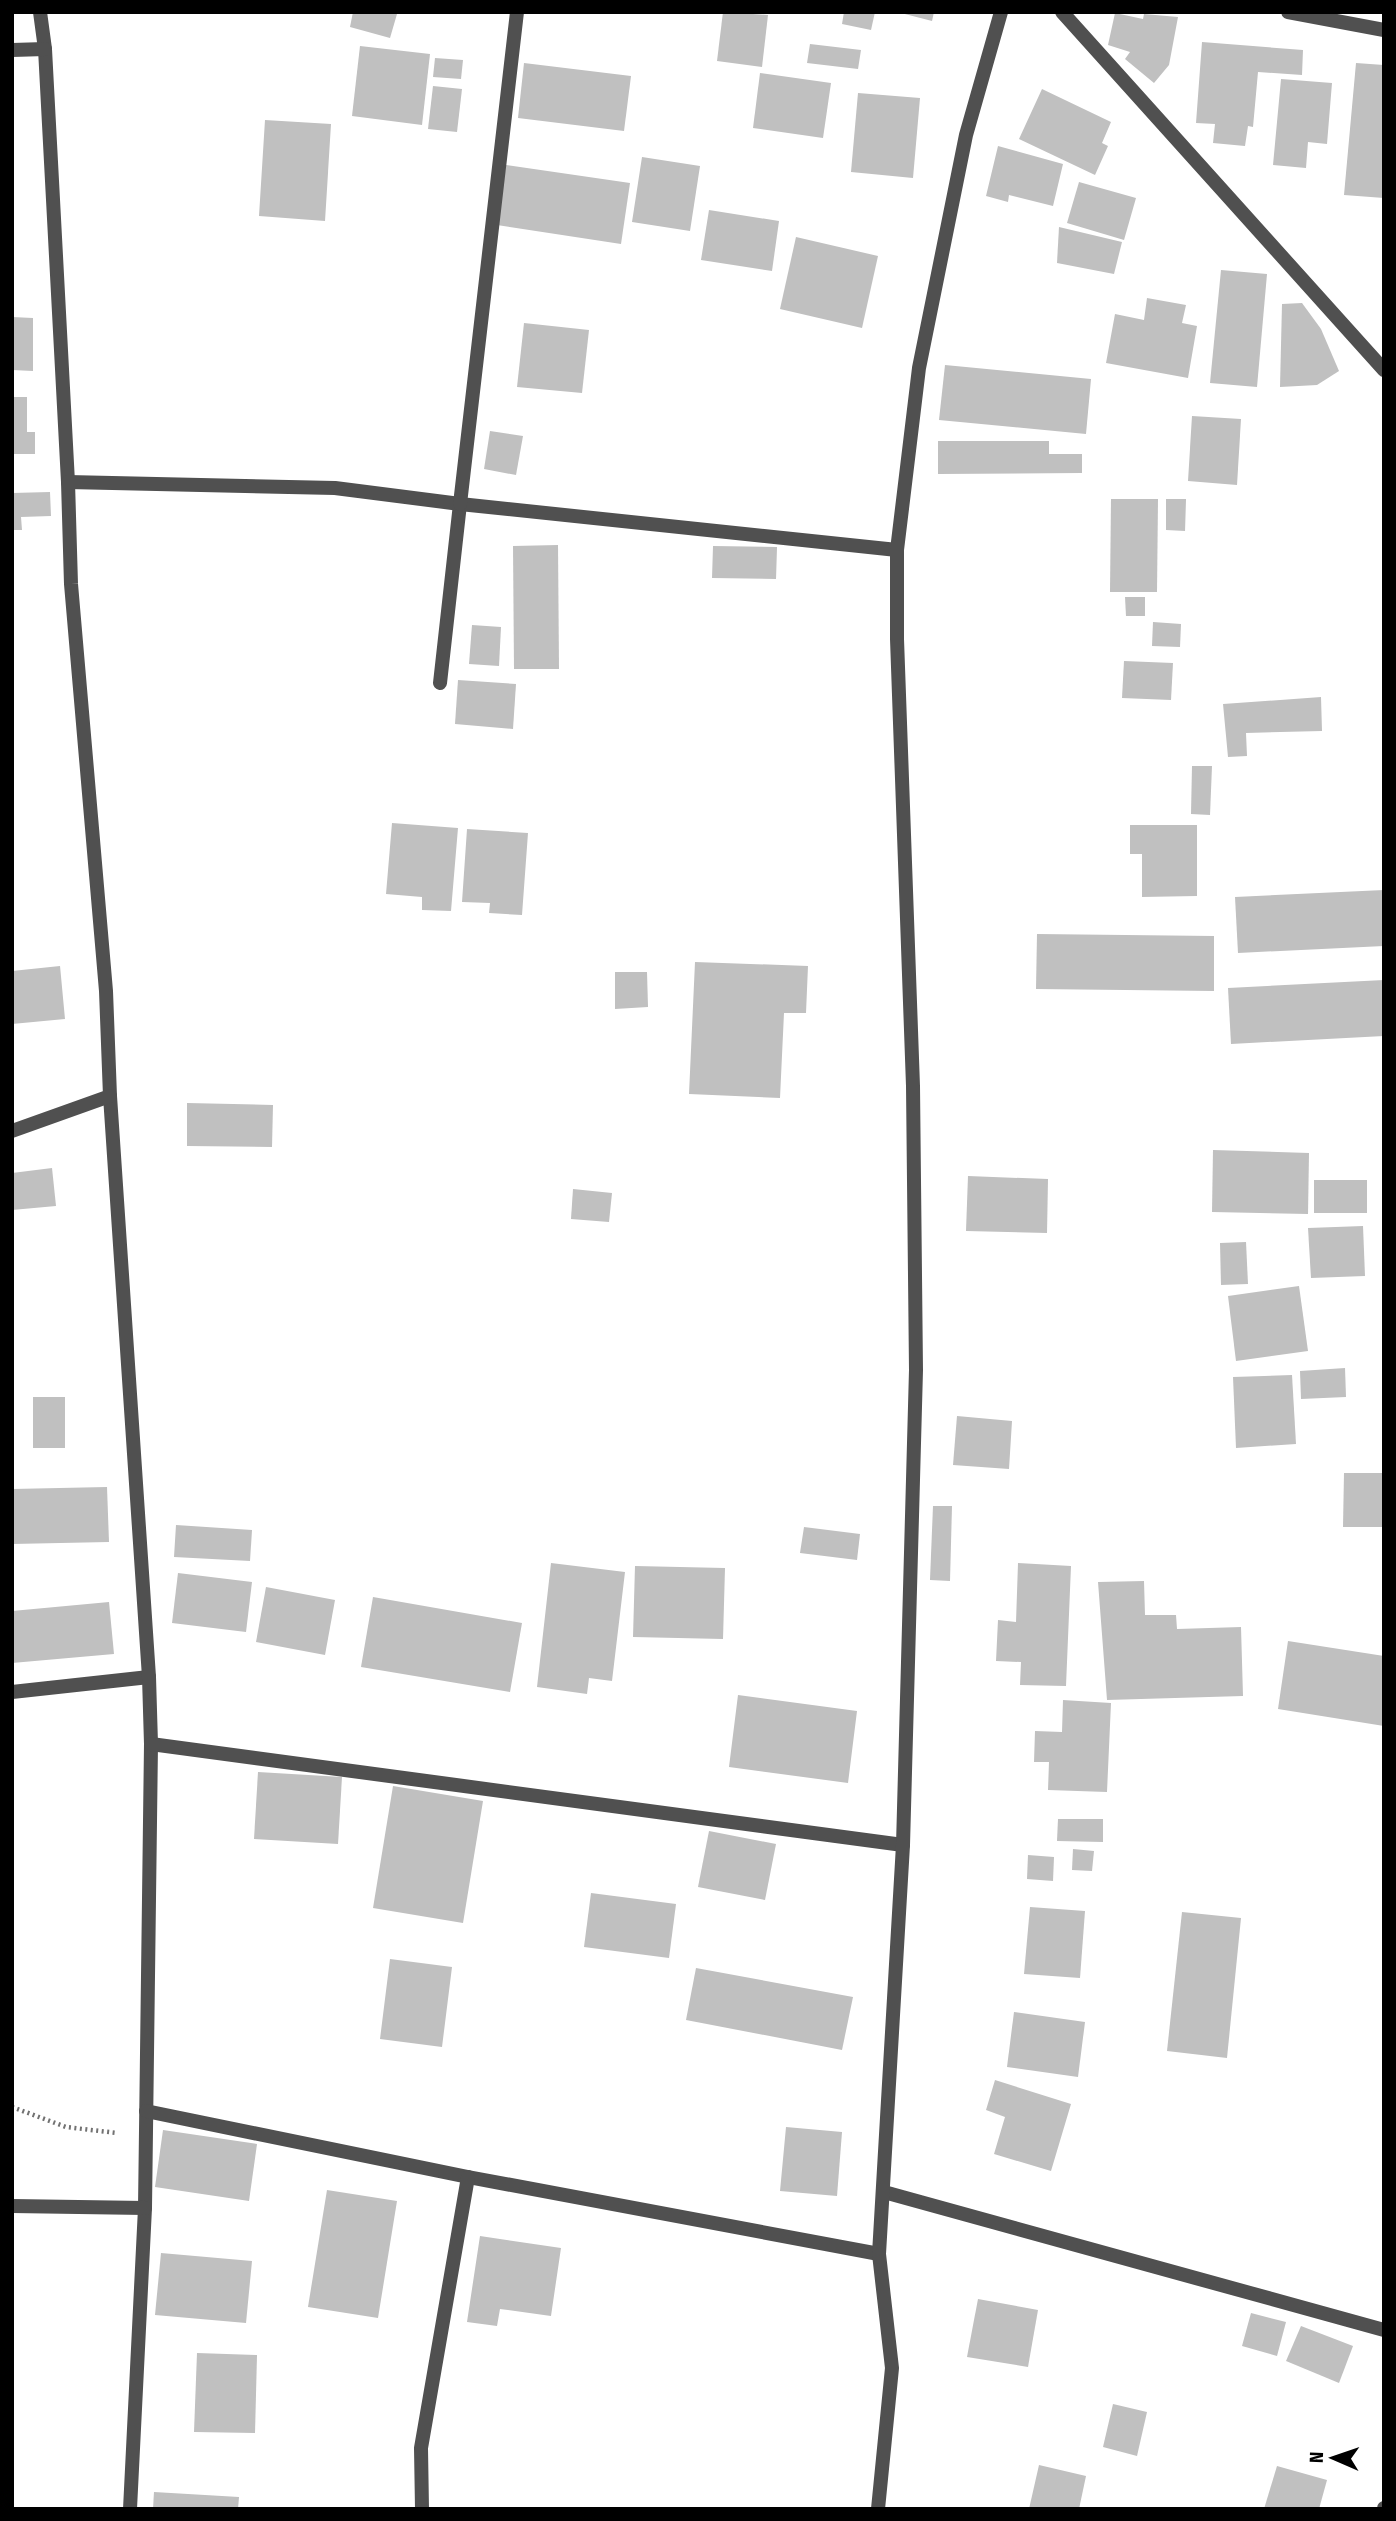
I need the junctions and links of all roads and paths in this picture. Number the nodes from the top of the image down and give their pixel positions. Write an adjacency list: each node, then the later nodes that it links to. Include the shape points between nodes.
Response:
1 (40, 12): 7 (street)
2 (517, 12): 11 (street)
3 (1001, 12): 12 (street, via 966,135 919,368)
4 (1062, 12): 9 (street)
5 (1288, 12): 6 (street)
6 (1384, 30)
7 (45, 49): 8 (street); 10 (street)
8 (12, 50)
9 (1383, 372)
10 (68, 482): 11 (street, via 335,488); 14 (street, via 71,584 106,991)
11 (460, 504): 12 (street); 13 (street)
12 (897, 550): 19 (street, via 916,1356)
13 (440, 683)
14 (110, 1096): 15 (street); 16 (street)
15 (12, 1131)
16 (149, 1677): 17 (street); 18 (street)
17 (12, 1692)
18 (151, 1744): 19 (street); 21 (street)
19 (903, 1846): 24 (street)
20 (12, 2107): 22 (path, via 66,2127)
21 (146, 2111): 22 (street); 23 (street)
22 (146, 2136): 26 (street)
23 (468, 2177): 27 (street); 30 (street, via 421,2448)
24 (884, 2192): 27 (street); 28 (street)
25 (12, 2206): 26 (street)
26 (145, 2208): 29 (street)
27 (879, 2254): 31 (street, via 892,2368)
28 (1384, 2330)
29 (130, 2509)
30 (422, 2509)
31 (878, 2509)

